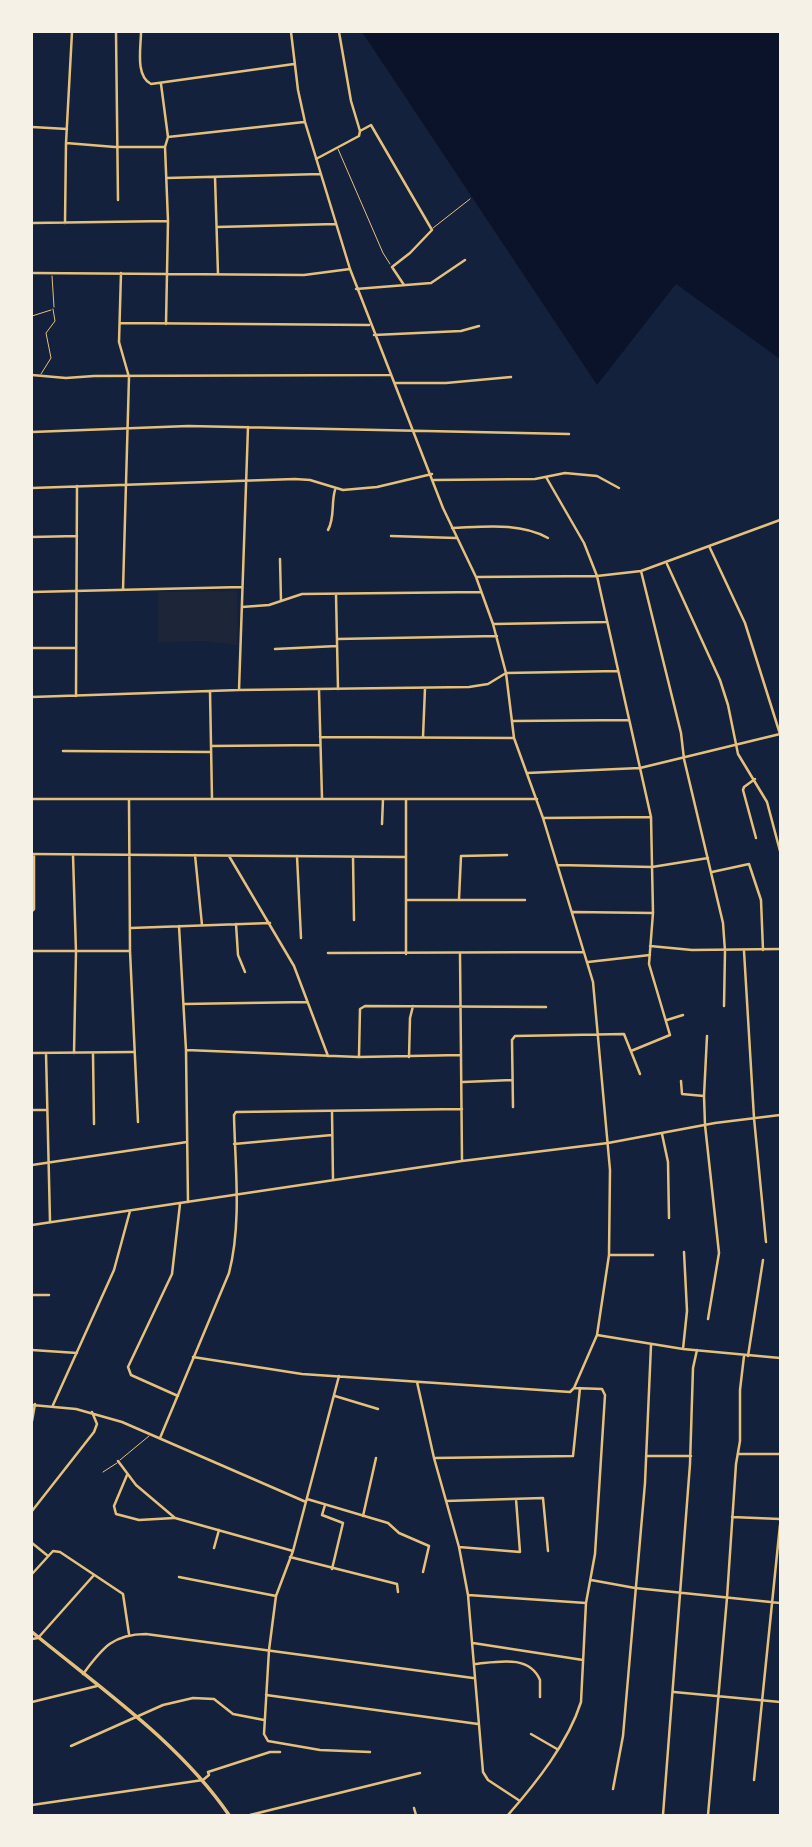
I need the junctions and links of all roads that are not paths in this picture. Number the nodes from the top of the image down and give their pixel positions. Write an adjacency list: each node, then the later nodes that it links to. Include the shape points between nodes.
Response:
1 (72, 32): 10 (street)
2 (116, 32): 14 (street)
3 (141, 32): 7 (street, via 142,77 148,83)
4 (291, 32): 6 (street)
5 (339, 32): 11 (street)
6 (294, 64): 7 (street); 8 (street)
7 (161, 84): 12 (street)
8 (305, 122): 12 (street); 17 (street)
9 (32, 127): 10 (street)
10 (67, 129): 13 (street)
11 (360, 131): 16 (street); 28 (street, via 371,125)
12 (168, 137): 15 (street)
13 (66, 143): 14 (street); 25 (street)
14 (116, 147): 15 (street); 22 (street)
15 (165, 147): 20 (street)
16 (338, 149): 17 (street); 30 (lane)
17 (316, 159): 18 (street)
18 (321, 174): 19 (street); 26 (street)
19 (215, 177): 20 (street); 27 (street)
20 (167, 178): 23 (street)
21 (470, 199): 28 (lane)
22 (118, 200)
23 (168, 221): 25 (street); 34 (street)
24 (32, 223): 25 (street)
25 (65, 223)
26 (336, 224): 27 (street); 31 (street)
27 (217, 228): 36 (street)
28 (432, 230): 30 (street)
29 (465, 260): 37 (street, via 431,283)
30 (392, 267): 37 (street)
31 (350, 269): 36 (street, via 304,275); 38 (street)
32 (32, 273): 35 (street)
33 (121, 273): 34 (street); 35 (street); 41 (street)
34 (167, 273): 36 (street); 42 (street)
35 (52, 274): 39 (lane)
36 (218, 274)
37 (404, 285): 38 (street)
38 (356, 289): 43 (street)
39 (53, 309): 40 (lane); 47 (lane, via 55,321 46,333 50,361)
40 (32, 316)
41 (120, 323): 42 (street); 49 (street, via 121,354)
42 (166, 324): 43 (street)
43 (370, 326): 45 (street)
44 (478, 326): 45 (street, via 461,331)
45 (374, 335): 48 (street)
46 (32, 375): 47 (street)
47 (40, 375): 49 (street)
48 (390, 375): 49 (street); 51 (street)
49 (129, 377): 53 (street)
50 (510, 377): 51 (street)
51 (393, 383): 54 (street)
52 (248, 427): 53 (street); 54 (street); 59 (street)
53 (128, 428): 55 (street); 61 (street)
54 (414, 430): 56 (street); 57 (street)
55 (32, 432)
56 (569, 434)
57 (432, 474): 60 (street); 65 (street, via 369,488)
58 (546, 477): 60 (street); 64 (street, via 597,475); 78 (street, via 580,535)
59 (246, 480): 61 (street); 65 (street, via 310,480); 80 (street)
60 (434, 480): 67 (street)
61 (126, 485): 62 (street); 81 (street)
62 (77, 486): 63 (street); 69 (street)
63 (32, 488)
64 (619, 488)
65 (335, 489): 68 (street)
66 (780, 520): 74 (street)
67 (452, 528): 72 (street); 73 (street, via 527,529)
68 (328, 530)
69 (77, 536): 71 (street); 83 (street)
70 (391, 536): 72 (street)
71 (32, 537)
72 (456, 538): 79 (street)
73 (548, 538)
74 (709, 546): 76 (street); 107 (street, via 748,632)
75 (280, 559): 86 (street)
76 (667, 564): 77 (street); 113 (street, via 720,680)
77 (641, 571): 78 (street); 116 (street)
78 (597, 576): 79 (street); 88 (street)
79 (476, 577): 84 (street)
80 (242, 587): 81 (street); 87 (street)
81 (123, 590): 83 (street)
82 (32, 592): 83 (street)
83 (77, 592): 94 (street)
84 (481, 592): 85 (street); 89 (street)
85 (336, 594): 86 (street, via 299,595); 91 (street)
86 (281, 601): 87 (street)
87 (242, 607): 100 (street)
88 (606, 622): 89 (street); 96 (street)
89 (494, 624): 90 (street)
90 (497, 636): 91 (street); 97 (street)
91 (337, 639): 92 (street)
92 (337, 646): 95 (street); 99 (street)
93 (32, 648): 94 (street)
94 (76, 648): 104 (street)
95 (275, 649)
96 (618, 671): 97 (street); 105 (street)
97 (506, 673): 98 (street, via 488,684); 106 (street)
98 (425, 688): 99 (street); 109 (street)
99 (338, 689): 101 (street)
100 (239, 690): 101 (street); 102 (street)
101 (319, 690): 108 (street)
102 (210, 691): 104 (street); 112 (street)
103 (32, 696): 104 (street)
104 (76, 696)
105 (629, 720): 106 (street); 117 (street)
106 (512, 721): 110 (street)
107 (780, 734): 113 (street)
108 (320, 737): 109 (street); 111 (street)
109 (423, 738): 110 (street)
110 (514, 738): 118 (street)
111 (320, 745): 112 (street); 122 (street)
112 (211, 746): 115 (street)
113 (736, 746): 116 (street); 119 (street)
114 (63, 751): 115 (street)
115 (211, 752): 121 (street)
116 (684, 759): 117 (street); 141 (street)
117 (640, 768): 118 (street); 127 (street)
118 (527, 773): 123 (street)
119 (755, 779): 130 (street, via 743,790); 131 (street, via 772,813)
120 (32, 799): 124 (street)
121 (212, 799): 122 (street); 124 (street)
122 (322, 799): 125 (street)
123 (537, 799): 126 (street); 128 (street)
124 (129, 800): 134 (street)
125 (383, 800): 126 (street); 129 (street)
126 (406, 800): 140 (street)
127 (651, 817): 128 (street); 143 (street)
128 (543, 818): 142 (street)
129 (382, 824)
130 (756, 838)
131 (780, 851)
132 (33, 855): 133 (street); 148 (street)
133 (73, 855): 134 (street); 165 (street)
134 (129, 855): 135 (street); 156 (street)
135 (195, 855): 137 (street); 154 (street)
136 (507, 855): 145 (street, via 461,856)
137 (229, 856): 138 (street); 152 (street)
138 (297, 856): 139 (street); 157 (street)
139 (353, 857): 140 (street); 151 (street)
140 (406, 857): 146 (street)
141 (708, 858): 143 (street); 144 (street)
142 (558, 865): 143 (street); 149 (street)
143 (652, 867): 150 (street)
144 (711, 872): 160 (street, via 749,864 761,900); 163 (street)
145 (459, 899): 146 (street); 147 (street)
146 (406, 900): 168 (street)
147 (525, 900)
148 (32, 911)
149 (573, 912): 150 (street); 166 (street)
150 (653, 913): 158 (street)
151 (354, 920)
152 (270, 923): 153 (street); 173 (street)
153 (236, 924): 154 (street); 172 (street, via 238,955)
154 (202, 925): 155 (street)
155 (179, 926): 156 (street); 174 (street)
156 (131, 928): 162 (street)
157 (301, 938)
158 (650, 946): 163 (street); 170 (street)
159 (780, 949): 160 (street)
160 (763, 950): 164 (street)
161 (32, 951): 165 (street)
162 (130, 951): 165 (street); 185 (street)
163 (725, 951): 164 (street); 176 (street)
164 (744, 951): 205 (street)
165 (76, 952): 188 (street)
166 (585, 952): 169 (street); 171 (street)
167 (328, 953): 168 (street)
168 (406, 954): 169 (street)
169 (460, 954): 177 (street)
170 (650, 955): 171 (street); 180 (street, via 650,970)
171 (588, 962): 181 (street)
172 (245, 972)
173 (307, 1002): 174 (street); 191 (street)
174 (183, 1004): 183 (street)
175 (413, 1006): 177 (street); 192 (street, via 362,1007); 193 (street)
176 (724, 1006)
177 (461, 1007): 178 (street); 190 (street)
178 (546, 1007)
179 (683, 1015): 180 (street)
180 (667, 1020): 184 (street, via 670,1035)
181 (599, 1034): 184 (street, via 624,1034); 195 (street, via 514,1036); 212 (street)
182 (707, 1037): 198 (street)
183 (186, 1050): 191 (street); 211 (street)
184 (631, 1051): 194 (street)
185 (134, 1052): 189 (street); 206 (street)
186 (32, 1053): 187 (street)
187 (46, 1053): 188 (street); 202 (street)
188 (74, 1053): 189 (street)
189 (93, 1053): 207 (street)
190 (461, 1055): 193 (street); 197 (street)
191 (328, 1056): 192 (street)
192 (359, 1056): 193 (street)
193 (409, 1057)
194 (640, 1074)
195 (512, 1080): 197 (street); 199 (street)
196 (681, 1081): 198 (street, via 682,1094)
197 (462, 1082): 200 (street)
198 (704, 1096): 208 (street)
199 (513, 1107)
200 (461, 1109): 203 (street); 214 (street)
201 (32, 1110): 202 (street)
202 (47, 1110): 215 (street)
203 (332, 1111): 210 (street); 213 (street, via 236,1112)
204 (780, 1115): 205 (street)
205 (754, 1118): 208 (street); 225 (street)
206 (138, 1122)
207 (94, 1124)
208 (705, 1125): 209 (street); 232 (street, via 719,1251)
209 (662, 1134): 212 (street); 222 (street, via 668,1162)
210 (332, 1135): 213 (street); 217 (street)
211 (187, 1142): 215 (street); 219 (street)
212 (608, 1143): 214 (street); 227 (street)
213 (234, 1144): 218 (street)
214 (462, 1161): 217 (street)
215 (48, 1164): 216 (street); 223 (street)
216 (32, 1165)
217 (333, 1180): 218 (street)
218 (235, 1195): 219 (street); 240 (street, via 231,1265)
219 (188, 1202): 220 (street)
220 (180, 1204): 221 (street); 246 (street, via 172,1274 128,1367 131,1375)
221 (130, 1211): 223 (street); 238 (street, via 114,1270)
222 (669, 1218)
223 (50, 1223): 224 (street)
224 (32, 1225)
225 (766, 1242)
226 (684, 1252): 235 (street, via 687,1311)
227 (609, 1255): 228 (street); 233 (street)
228 (653, 1255)
229 (763, 1260): 239 (street)
230 (32, 1295): 231 (street)
231 (49, 1295)
232 (708, 1319)
233 (597, 1335): 234 (street); 244 (street)
234 (651, 1345): 235 (street); 257 (street)
235 (683, 1349): 237 (street)
236 (32, 1350): 238 (street)
237 (697, 1350): 239 (street); 258 (street)
238 (77, 1353): 249 (street)
239 (746, 1356): 241 (street); 255 (street)
240 (193, 1357): 242 (street); 246 (street)
241 (780, 1358)
242 (339, 1376): 243 (street); 247 (street)
243 (417, 1382): 244 (street, via 570,1392); 260 (street)
244 (574, 1388): 245 (street)
245 (580, 1388): 260 (street, via 573,1456); 287 (street, via 602,1390 605,1395)
246 (178, 1396): 254 (street)
247 (334, 1396): 250 (street); 265 (street)
248 (33, 1405): 249 (street); 252 (street)
249 (53, 1405): 251 (street)
250 (379, 1409)
251 (92, 1412): 253 (street); 268 (street, via 97,1424 94,1432)
252 (32, 1420)
253 (151, 1435): 254 (street); 261 (lane)
254 (160, 1438): 265 (street)
255 (738, 1454): 256 (street); 270 (street)
256 (780, 1454)
257 (646, 1456): 258 (street); 288 (street)
258 (691, 1456): 290 (street)
259 (376, 1458): 269 (street)
260 (434, 1458): 266 (street)
261 (118, 1461): 262 (lane); 263 (street)
262 (103, 1472)
263 (127, 1475): 271 (street); 271 (street, via 114,1506 116,1514 139,1520)
264 (516, 1498): 266 (street); 276 (street, via 520,1552); 279 (street, via 544,1498)
265 (306, 1501): 267 (street); 278 (street)
266 (446, 1502): 276 (street)
267 (325, 1505): 269 (street); 282 (street, via 323,1516 343,1524)
268 (32, 1511)
269 (363, 1516): 283 (street, via 388,1523 429,1546)
270 (732, 1517): 272 (street); 293 (street)
271 (175, 1518): 274 (street)
272 (780, 1519)
273 (780, 1525): 294 (street)
274 (219, 1530): 277 (street); 278 (street)
275 (32, 1543): 280 (street)
276 (459, 1547): 291 (street)
277 (214, 1548)
278 (293, 1551): 281 (street)
279 (548, 1551)
280 (48, 1556): 284 (street); 285 (street, via 60,1552)
281 (290, 1557): 282 (street); 292 (street)
282 (332, 1569): 289 (street, via 397,1584)
283 (423, 1572)
284 (32, 1574)
285 (94, 1575): 298 (street, via 123,1594); 299 (street)
286 (179, 1577): 292 (street)
287 (591, 1580): 288 (street); 296 (street)
288 (635, 1588): 290 (street); 326 (street, via 623,1736)
289 (398, 1592)
290 (680, 1592): 293 (street); 308 (street)
291 (468, 1595): 296 (street); 301 (street)
292 (276, 1596): 302 (street)
293 (727, 1598): 294 (street); 311 (street)
294 (772, 1602): 295 (street); 312 (street)
295 (780, 1602)
296 (586, 1603): 303 (street)
297 (32, 1632): 299 (main road)
298 (129, 1634): 302 (street); 305 (street, via 102,1649)
299 (38, 1637): 300 (street); 305 (main road)
300 (32, 1639)
301 (472, 1643): 303 (street); 304 (street)
302 (269, 1650): 306 (street); 309 (street)
303 (583, 1660): 320 (street, via 581,1702)
304 (474, 1664): 306 (street); 310 (street, via 508,1661 530,1667 540,1680)
305 (83, 1674): 307 (main road)
306 (475, 1678): 317 (street)
307 (97, 1686): 313 (street); 315 (main road)
308 (674, 1692): 311 (street); 334 (street)
309 (266, 1695): 316 (street); 317 (street)
310 (540, 1697)
311 (718, 1697): 312 (street); 335 (street)
312 (763, 1701): 314 (street); 325 (street)
313 (32, 1702)
314 (780, 1702)
315 (134, 1717): 316 (street, via 193,1698 214,1699 230,1713); 319 (street); 324 (main road)
316 (264, 1720): 322 (street, via 268,1741)
317 (478, 1724): 327 (street, via 484,1776)
318 (531, 1734): 320 (street)
319 (71, 1746)
320 (557, 1749): 327 (street)
321 (280, 1752): 324 (street, via 208,1772)
322 (370, 1752)
323 (420, 1773): 331 (street)
324 (203, 1780): 328 (street); 330 (main road)
325 (754, 1780)
326 (613, 1788)
327 (520, 1802): 333 (street)
328 (32, 1805)
329 (414, 1808): 332 (street)
330 (229, 1815)
331 (250, 1815)
332 (416, 1815)
333 (508, 1815)
334 (663, 1815)
335 (708, 1815)

